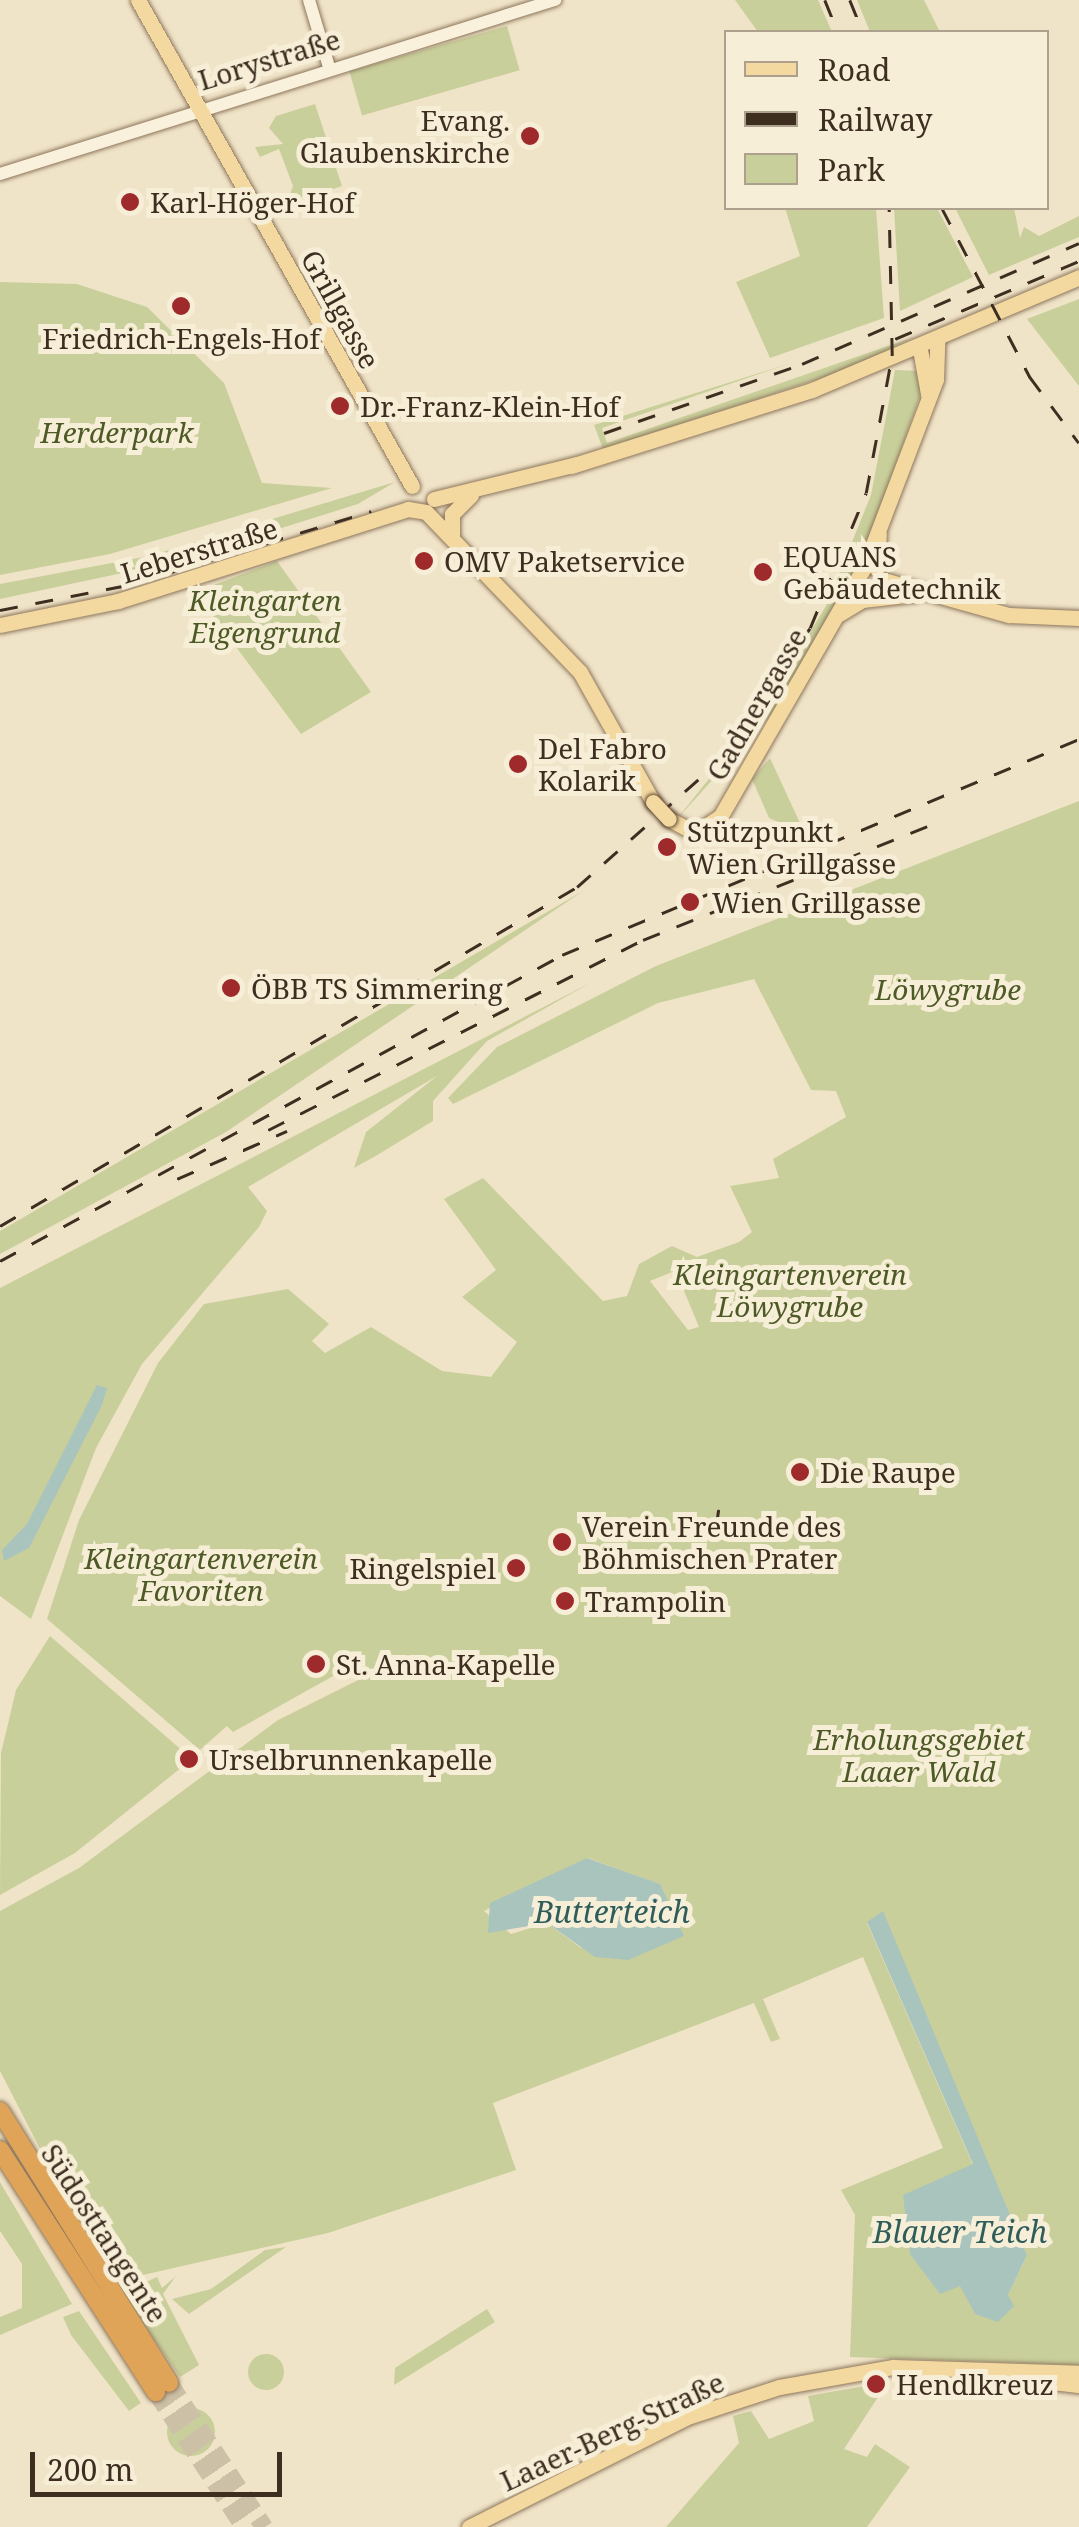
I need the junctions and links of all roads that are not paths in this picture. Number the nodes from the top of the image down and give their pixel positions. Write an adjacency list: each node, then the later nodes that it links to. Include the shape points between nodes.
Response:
1 (138, 0): 5 (main road, Grillgasse)
2 (310, 0): 4 (street)
3 (554, 0): 4 (street, Lorystraße)
4 (329, 66): 5 (street, Lorystraße)
5 (198, 107): 6 (street, Lorystraße); 11 (main road, Grillgasse)
6 (0, 174)
7 (1079, 277): 8 (main road)
8 (937, 342): 9 (main road); 10 (main road)
9 (920, 349): 10 (main road); 12 (main road, via 638,448)
10 (928, 394): 16 (main road, via 880,525)
11 (412, 486): 13 (main road, Grillgasse); 14 (main road)
12 (474, 493): 13 (main road); 15 (main road, via 452,514)
13 (430, 506): 14 (main road); 15 (main road, Grillgasse)
14 (408, 509): 20 (main road, Leberstraße, via 118,601)
15 (452, 538): 21 (main road, Grillgasse, bridge, via 589,684 653,802 669,819 694,834)
16 (876, 572): 17 (main road); 18 (main road); 18 (main road)
17 (918, 594): 18 (main road); 19 (main road, via 1010,615)
18 (865, 595): 21 (main road, Gadnergasse, via 836,617)
19 (1079, 618)
20 (0, 626)
21 (720, 817)
22 (0, 2111): 23 (highway, Südosttangente, via 162,2388)
23 (0, 2150)
24 (956, 2368): 25 (main road, Laaer-Berg-Straße); 26 (main road, Laaer-Berg-Straße); 27 (main road, Laaer-Berg-Straße, via 848,2372 718,2405)
25 (1079, 2373)
26 (1079, 2385)
27 (469, 2527)

